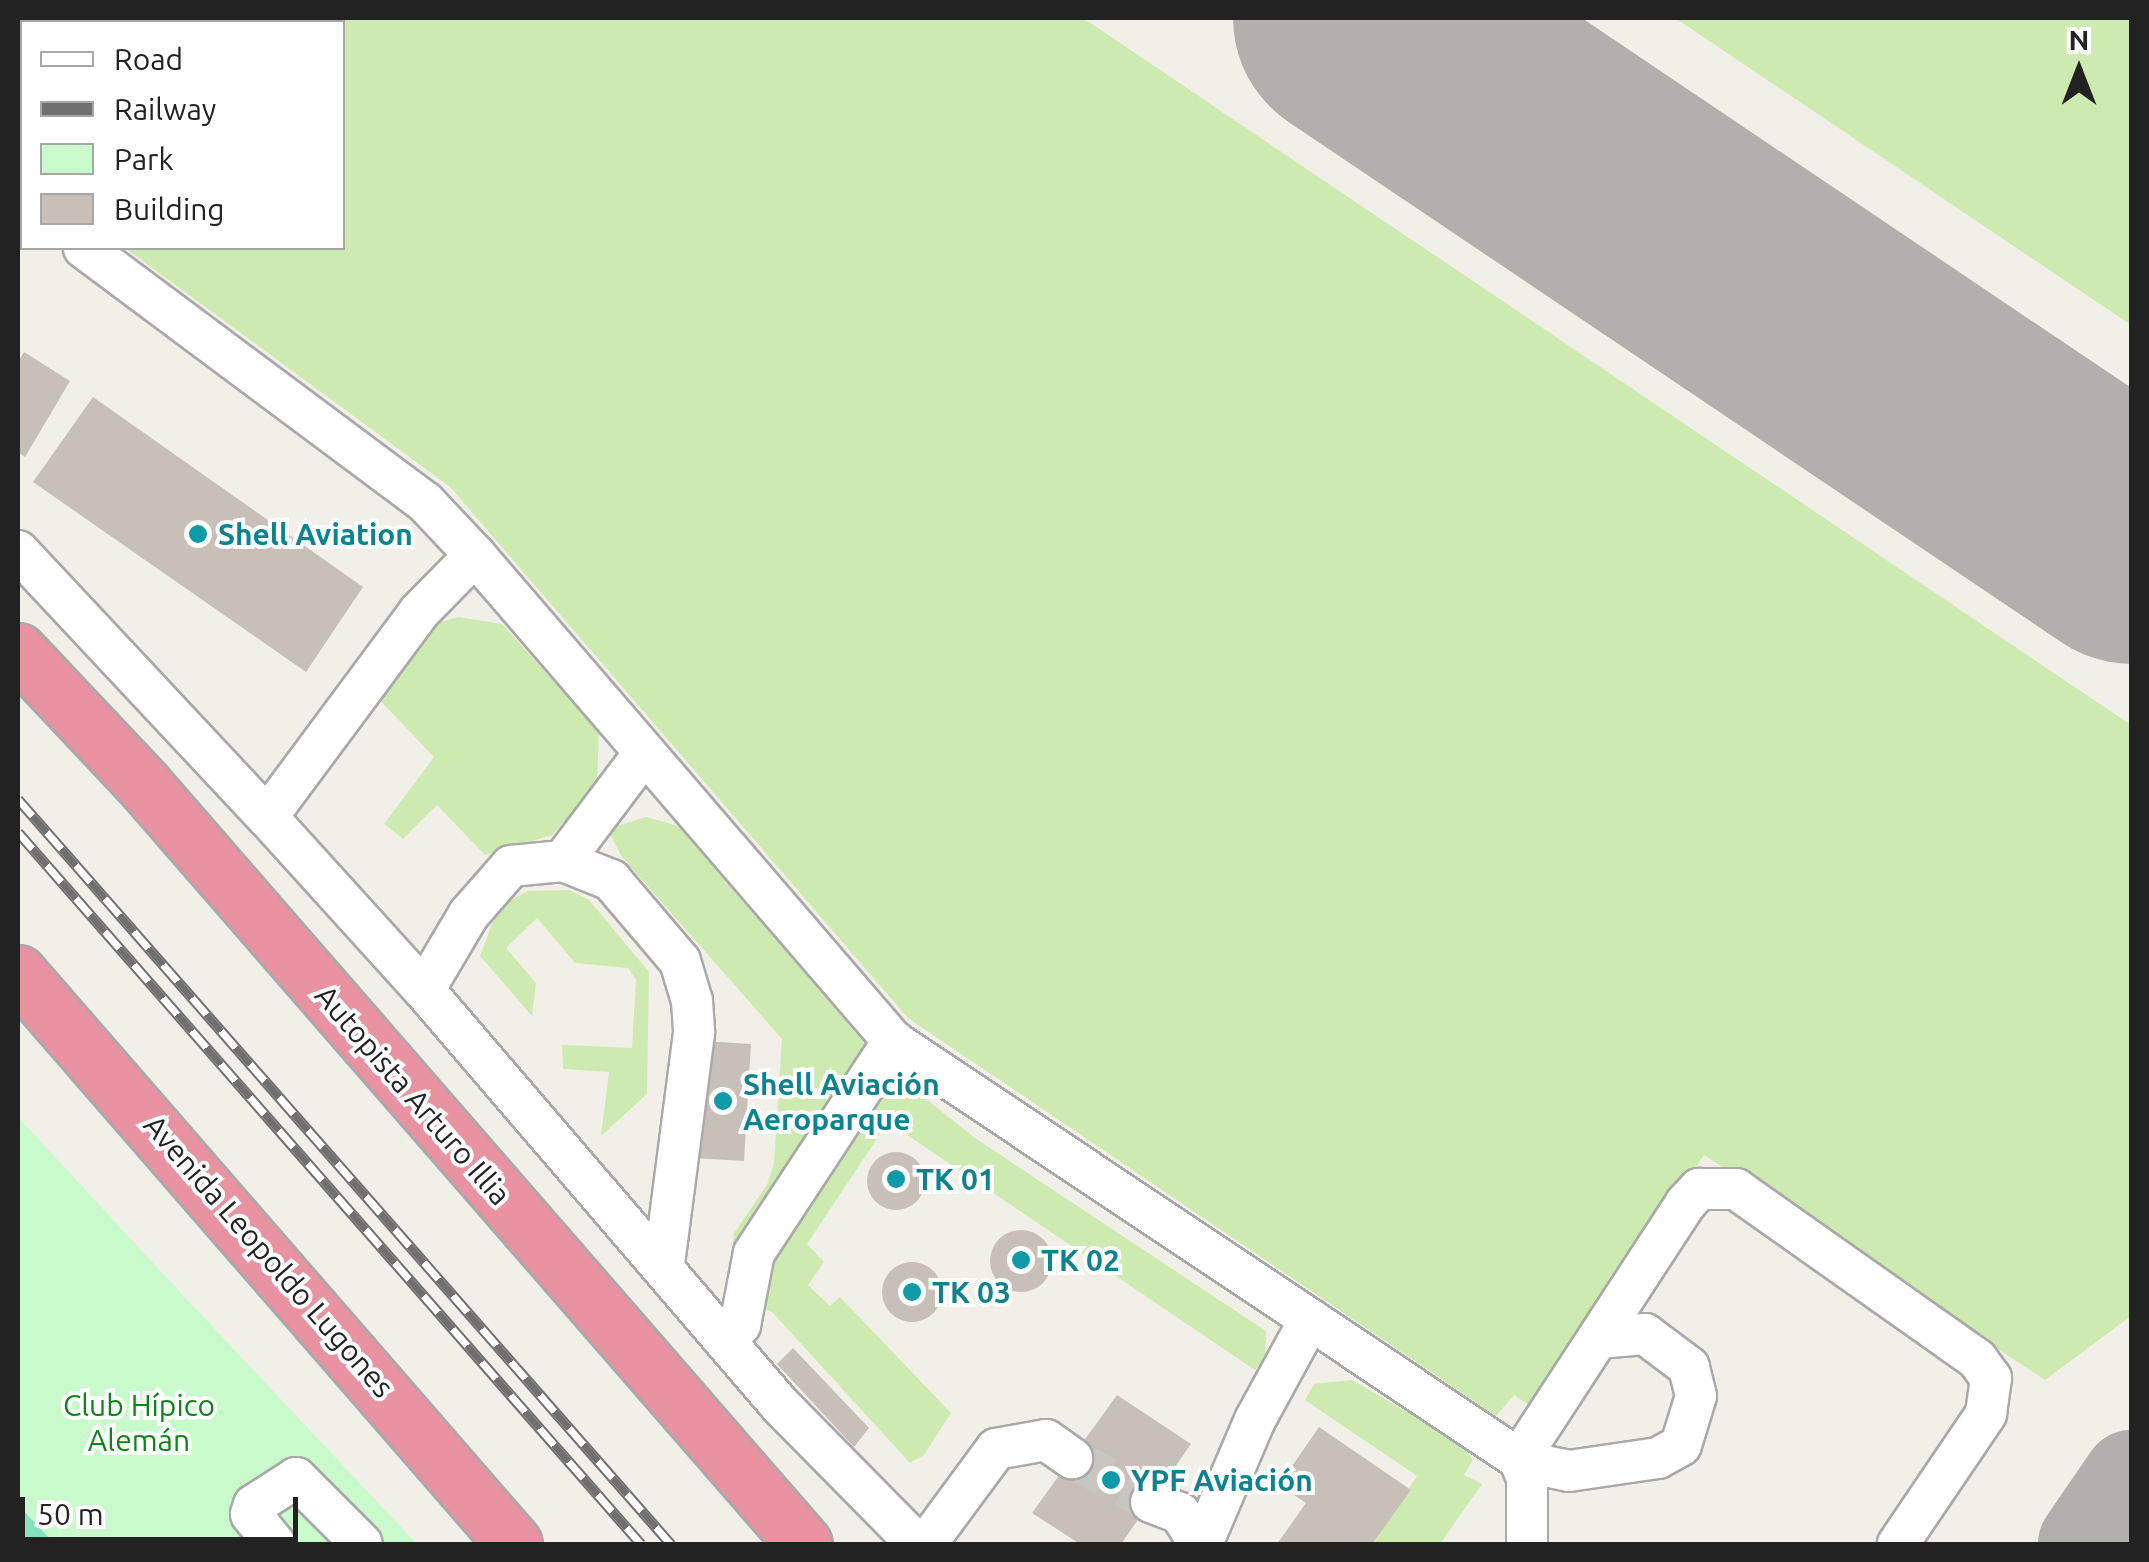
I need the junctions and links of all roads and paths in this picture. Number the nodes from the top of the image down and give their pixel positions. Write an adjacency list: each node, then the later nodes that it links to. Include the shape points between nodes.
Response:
1 (87, 250): 3 (lane, via 425,502)
2 (18, 551): 6 (lane)
3 (475, 554): 5 (lane); 6 (lane, via 419,612)
4 (18, 651): 23 (highway, Autopista Arturo Illia, via 145,786)
5 (644, 755): 7 (lane); 10 (lane)
6 (267, 817): 9 (lane)
7 (564, 861): 9 (lane, via 512,866 491,884); 11 (lane, via 611,880 680,961 692,1001 694,1033)
8 (18, 973): 17 (highway, Avenida Leopoldo Lugones)
9 (424, 990): 11 (lane)
10 (893, 1041): 12 (lane); 14 (lane, via 754,1252 740,1325)
11 (664, 1265): 14 (lane)
12 (1310, 1318): 16 (lane); 26 (lane)
13 (1598, 1338): 16 (lane); 16 (lane, via 1644,1334 1689,1366 1696,1396 1681,1446 1658,1458 1568,1471); 28 (lane, via 1698,1189 1736,1189 1978,1358 1991,1378 1986,1414)
14 (726, 1340): 24 (lane, via 780,1406)
15 (1072, 1458): 25 (lane, via 1046,1440 996,1449)
16 (1520, 1460): 27 (lane, via 1529,1497)
17 (460, 1479): 21 (highway); 22 (highway, Avenida Leopoldo Lugones)
18 (1150, 1502): 26 (lane, via 1180,1513)
19 (275, 1544): 20 (lane, via 252,1514 254,1505 296,1478)
20 (362, 1544)
21 (501, 1544)
22 (514, 1544)
23 (804, 1544)
24 (917, 1544)
25 (926, 1544)
26 (1200, 1544)
27 (1526, 1544)
28 (1898, 1544)

